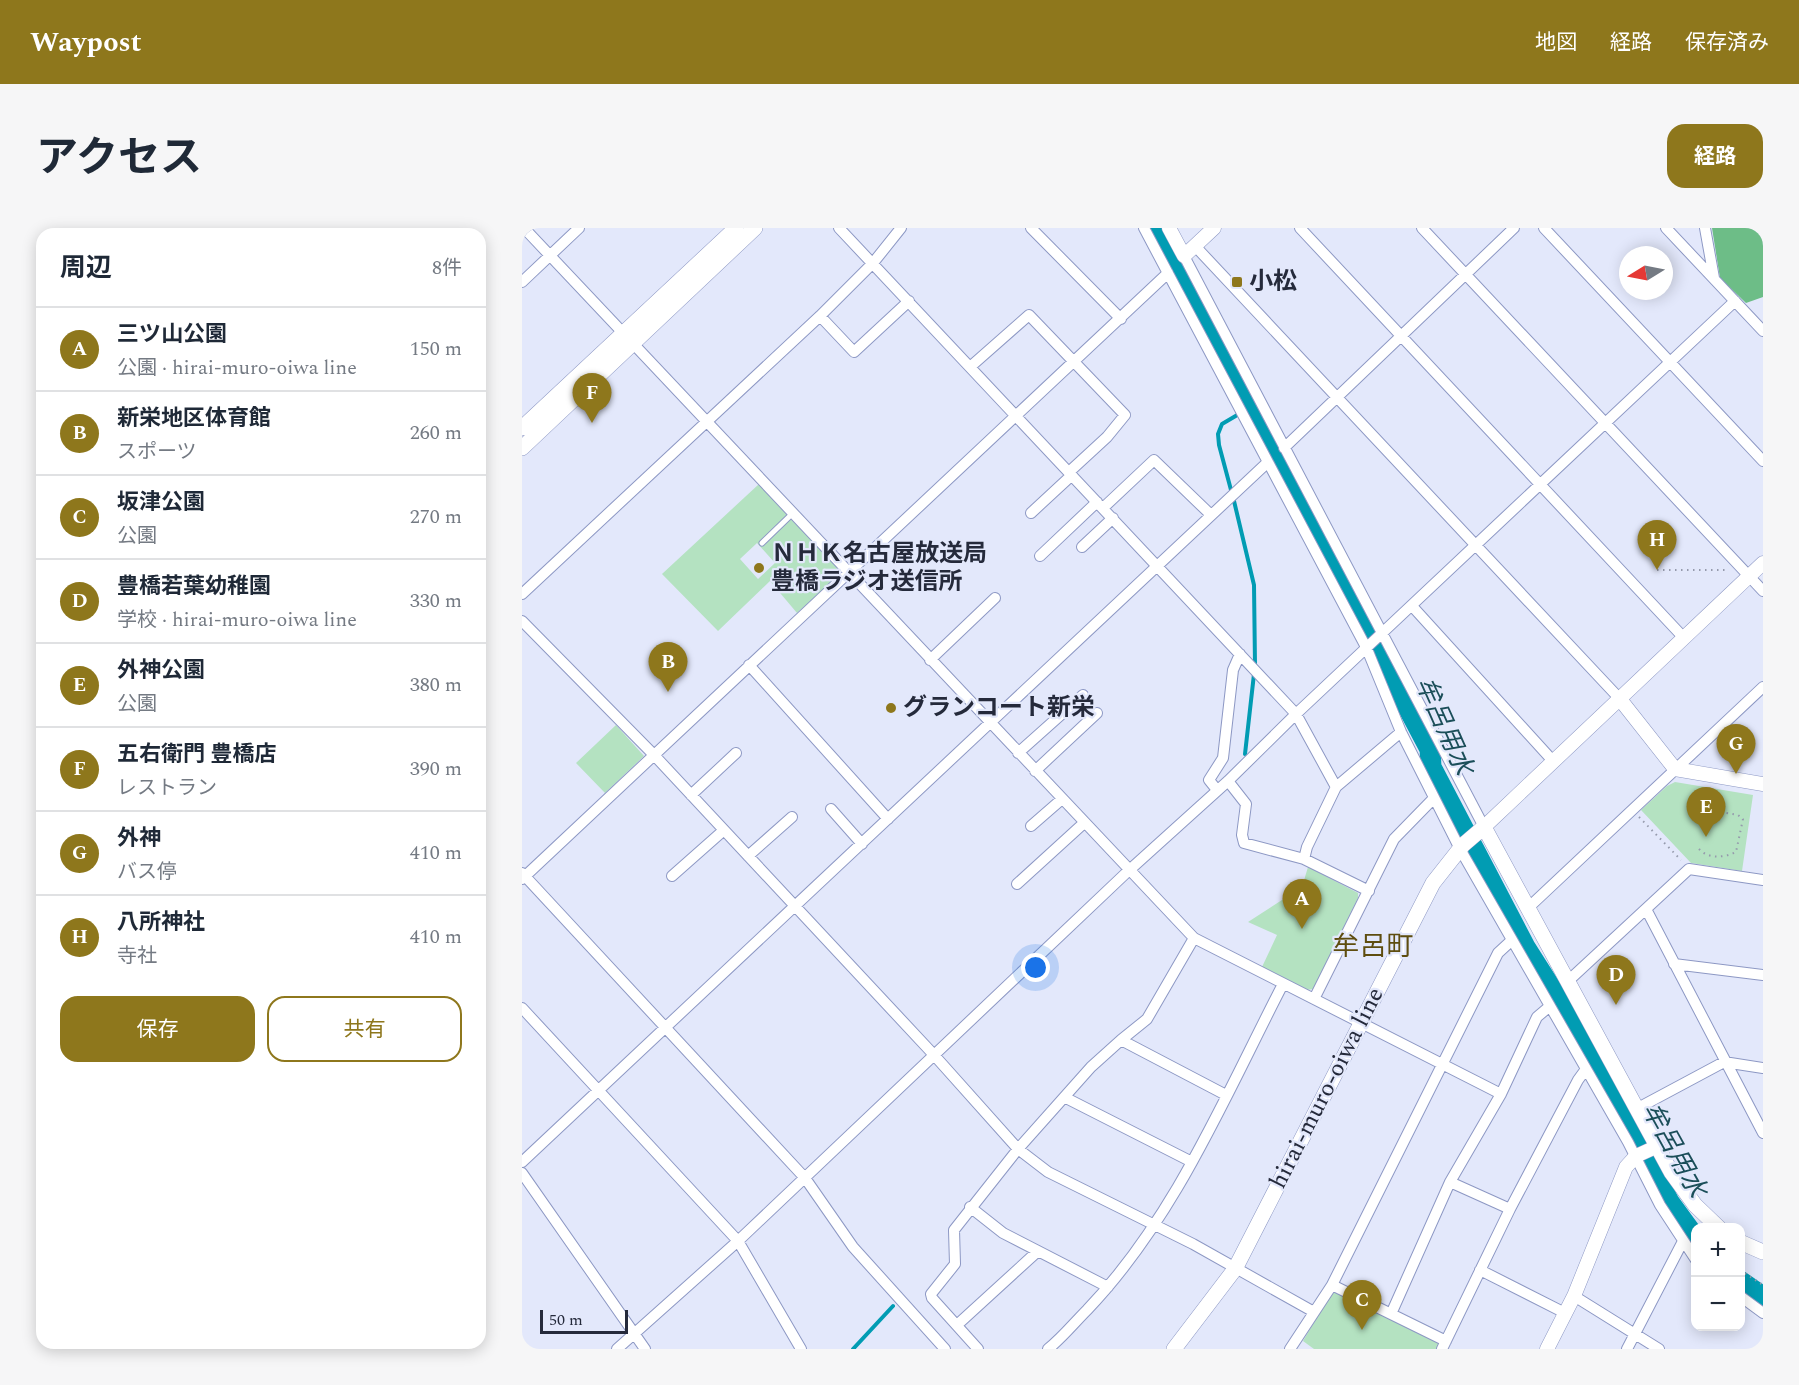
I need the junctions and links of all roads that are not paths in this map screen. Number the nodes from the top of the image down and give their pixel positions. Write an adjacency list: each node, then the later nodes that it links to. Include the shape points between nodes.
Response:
1 (524, 228): 18 (street)
2 (579, 228): 18 (street)
3 (736, 228): 31 (main road)
4 (755, 228): 31 (main road)
5 (839, 228): 20 (street)
6 (902, 228): 20 (street)
7 (1031, 228): 28 (street)
8 (1169, 228): 19 (street)
9 (1214, 228): 17 (street)
10 (1300, 228): 30 (street)
11 (1422, 228): 22 (street)
12 (1514, 228): 22 (street)
13 (1544, 228): 33 (street)
14 (1666, 228): 23 (street)
15 (1706, 228): 23 (street)
16 (1150, 230): 21 (street)
17 (1195, 246): 19 (street); 36 (street)
18 (550, 255): 24 (street); 31 (street)
19 (1184, 256): 34 (street)
20 (873, 263): 25 (street); 27 (street)
21 (1168, 273): 28 (street); 34 (street)
22 (1465, 275): 30 (street); 39 (street)
23 (1714, 278): 26 (street)
24 (522, 282)
25 (909, 301): 27 (street, via 854,352); 35 (street)
26 (1735, 302): 29 (street); 33 (street)
27 (820, 316): 38 (street)
28 (1121, 319): 32 (street)
29 (1763, 331)
30 (1401, 336): 36 (street); 46 (street)
31 (628, 338): 38 (street); 40 (main road); 41 (main road)
32 (1075, 361): 35 (street, via 1029,315); 37 (street); 45 (street, via 1125,415)
33 (1670, 363): 39 (street); 43 (street)
34 (1228, 364): 42 (street); 44 (street)
35 (970, 367): 37 (street)
36 (1335, 397): 42 (street); 53 (street)
37 (1016, 415): 45 (street); 58 (street)
38 (706, 423): 49 (street); 61 (street)
39 (1606, 424): 46 (street); 59 (street)
40 (522, 428)
41 (522, 448)
42 (1284, 448): 66 (street)
43 (1763, 460)
44 (1268, 462): 50 (street); 66 (street)
45 (1070, 473): 47 (street); 48 (street)
46 (1540, 486): 53 (street); 65 (street)
47 (1100, 505): 50 (street, via 1154,460); 51 (street); 55 (street)
48 (1030, 513)
49 (792, 514): 52 (lane); 58 (street)
50 (1210, 514): 57 (street)
51 (1113, 518): 54 (street); 57 (street)
52 (762, 543)
53 (1475, 546): 63 (street); 72 (street)
54 (1082, 547)
55 (1040, 556)
56 (1763, 563): 59 (street)
57 (1157, 564): 67 (street); 75 (street)
58 (847, 572): 68 (street); 69 (street)
59 (1749, 576): 60 (street); 65 (street)
60 (1763, 591)
61 (522, 594)
62 (995, 598): 68 (street)
63 (1412, 606): 66 (street); 80 (street)
64 (522, 621): 79 (street)
65 (1684, 639): 72 (street)
66 (1374, 642): 74 (street); 76 (street); 96 (street)
67 (1240, 654): 74 (street); 86 (street, via 1233,670 1223,758 1209,780)
68 (930, 660): 75 (street)
69 (749, 665): 79 (street); 92 (street)
70 (1761, 693): 81 (street)
71 (1083, 695): 78 (street)
72 (1619, 698): 80 (street); 81 (street)
73 (1097, 713): 82 (street)
74 (1296, 714): 83 (street); 85 (street)
75 (990, 724): 78 (street); 92 (street)
76 (1401, 732): 85 (street); 88 (street)
77 (736, 753): 87 (street)
78 (1018, 753): 82 (street)
79 (654, 755): 87 (street); 102 (street)
80 (1553, 761): 96 (street)
81 (1676, 769): 84 (street); 108 (street)
82 (1035, 771): 89 (street)
83 (1228, 781): 86 (street); 100 (street, via 1246,804 1244,843)
84 (1763, 784)
85 (1336, 787): 100 (street)
86 (1218, 790): 101 (street)
87 (691, 795): 95 (street)
88 (1434, 798): 98 (street); 106 (street, via 1394,839)
89 (1062, 799): 93 (street); 94 (street)
90 (831, 809): 97 (street)
91 (792, 817): 99 (street)
92 (888, 819): 97 (street)
93 (1084, 823): 101 (street); 105 (street)
94 (1031, 826)
95 (724, 830): 99 (street); 103 (street)
96 (1481, 830): 98 (main road, hirai-muro-oiwa line); 108 (main road)
97 (862, 844): 107 (street)
98 (1461, 847): 111 (street); 119 (main road, hirai-muro-oiwa line, via 1433,883)
99 (748, 856): 107 (street)
100 (1304, 859): 106 (street)
101 (1129, 870): 110 (street); 122 (street)
102 (523, 876): 120 (street)
103 (672, 876)
104 (1763, 880): 109 (street, via 1689,869)
105 (1017, 884)
106 (1369, 891): 116 (street)
107 (795, 906): 120 (street); 122 (street)
108 (1528, 908): 114 (main road)
109 (1646, 909): 112 (street); 114 (street)
110 (1194, 938): 115 (street); 121 (street, via 1147,1018)
111 (1511, 941): 117 (street); 124 (street, via 1498,952)
112 (1674, 964): 113 (street); 123 (street)
113 (1763, 975)
114 (1567, 982): 131 (main road)
115 (1283, 984): 116 (street); 129 (street)
116 (1314, 999): 119 (street)
117 (1550, 1006): 126 (street); 128 (street, via 1537,1017)
118 (522, 1008): 127 (street)
119 (1361, 1023): 124 (street); 150 (main road, hirai-muro-oiwa line)
120 (665, 1027): 127 (street); 138 (street)
121 (1121, 1040): 129 (street); 130 (street, via 1091,1067)
122 (934, 1055): 133 (street); 138 (street)
123 (1724, 1062): 125 (street); 131 (street); 132 (street)
124 (1442, 1063): 128 (street); 152 (street)
125 (1763, 1068)
126 (1586, 1069): 134 (street); 141 (street)
127 (599, 1090): 135 (street); 144 (street)
128 (1501, 1094): 139 (street)
129 (1226, 1095): 136 (street)
130 (1066, 1098): 133 (street); 136 (street)
131 (1638, 1108): 134 (main road)
132 (1763, 1133)
133 (1018, 1149): 140 (street); 143 (street, via 1048,1172)
134 (1645, 1152): 142 (main road); 145 (street); 154 (street, via 1621,1177)
135 (522, 1162)
136 (1192, 1162): 143 (street)
137 (522, 1173): 162 (street)
138 (805, 1178): 144 (street); 167 (street, via 853,1247)
139 (1450, 1182): 141 (street); 159 (street)
140 (970, 1207): 147 (street, via 1003,1233); 160 (street, via 954,1230 952,1270 931,1294)
141 (1510, 1209): 151 (street)
142 (1715, 1223)
143 (1155, 1226): 150 (street); 153 (street)
144 (738, 1241): 162 (street); 166 (street)
145 (1682, 1243): 149 (street); 161 (street)
146 (1745, 1244): 148 (main road)
147 (1038, 1251): 153 (street); 160 (street)
148 (1763, 1252)
149 (1691, 1255)
150 (1235, 1269): 156 (street); 170 (main road, hirai-muro-oiwa line)
151 (1480, 1270): 158 (street); 163 (street)
152 (1332, 1285): 156 (street); 159 (street)
153 (1108, 1287): 169 (street)
154 (1574, 1296): 158 (street); 161 (street)
155 (1745, 1299): 157 (street)
156 (1314, 1312): 171 (street)
157 (1763, 1312)
158 (1565, 1313): 172 (street)
159 (1391, 1314): 163 (street)
160 (957, 1325): 168 (street)
161 (1636, 1332): 173 (street); 174 (street)
162 (636, 1335): 164 (street); 165 (street)
163 (1444, 1345)
164 (617, 1349)
165 (645, 1349)
166 (801, 1349)
167 (945, 1349)
168 (978, 1349)
169 (1048, 1349)
170 (1174, 1349)
171 (1290, 1349)
172 (1547, 1349)
173 (1627, 1349)
174 (1659, 1349)

